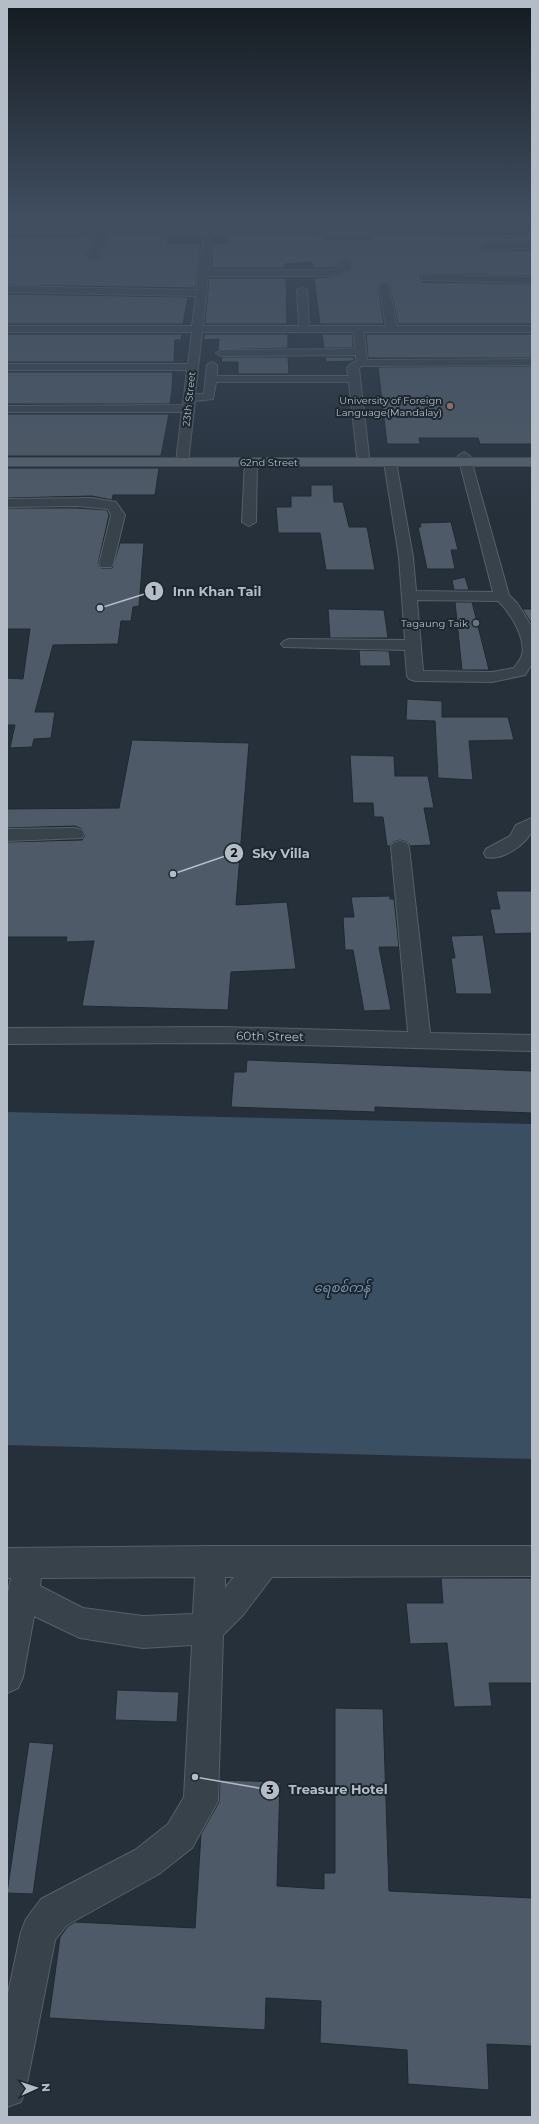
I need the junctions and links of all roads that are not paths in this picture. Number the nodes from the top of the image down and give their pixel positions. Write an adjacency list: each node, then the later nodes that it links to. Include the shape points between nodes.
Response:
1 (198, 316): 6 (street, 23th Street)
2 (303, 316): 4 (street)
3 (390, 316): 8 (street)
4 (304, 328): 6 (street); 7 (street)
5 (7, 329): 6 (street)
6 (197, 329): 17 (street, 23th Street)
7 (359, 329): 8 (street); 12 (street)
8 (392, 329): 9 (street)
9 (440, 329): 10 (street); 14 (street)
10 (532, 329)
11 (221, 352): 12 (street)
12 (361, 358): 14 (street); 19 (street, via 353,368)
13 (212, 362): 18 (street)
14 (450, 362): 15 (street)
15 (532, 362)
16 (7, 367): 17 (street)
17 (192, 367): 20 (street, 23th Street)
18 (211, 379): 19 (street); 20 (street, via 209,397)
19 (355, 379): 22 (street)
20 (189, 403): 21 (street); 26 (street, 23th Street)
21 (7, 409)
22 (363, 456): 25 (main road, 62nd Street); 26 (main road, 62nd Street)
23 (532, 456): 25 (main road, 62nd Street)
24 (7, 457): 26 (main road, 62nd Street)
25 (464, 459): 29 (main road, 62nd Street); 30 (main road, 62nd Street); 35 (street)
26 (183, 460): 27 (main road, 62nd Street); 28 (main road, 62nd Street)
27 (7, 462)
28 (251, 462): 29 (main road, 62nd Street); 32 (street)
29 (390, 462): 34 (street)
30 (532, 462)
31 (7, 503): 33 (street, via 95,502 112,506 118,515)
32 (249, 522)
33 (106, 564)
34 (410, 595): 35 (street); 37 (street)
35 (502, 597): 37 (street, via 512,606 527,631 530,654 519,672 492,677 415,676)
36 (289, 644): 37 (street)
37 (414, 645)
38 (532, 824): 42 (street, via 522,829 518,839)
39 (75, 834): 40 (street)
40 (7, 835)
41 (400, 847): 44 (street)
42 (493, 853)
43 (7, 1036): 44 (street, 60th Street, via 223,1035)
44 (420, 1039): 45 (street, 60th Street)
45 (532, 1043)
46 (211, 1561): 47 (street); 49 (street); 51 (street)
47 (266, 1561): 48 (street); 51 (street, via 232,1604)
48 (532, 1561)
49 (18, 1562): 50 (street)
50 (23, 1594): 51 (street, via 80,1623 143,1632); 52 (street)
51 (208, 1629): 53 (street, via 201,1801 180,1836 147,1862 54,1912 39,1932)
52 (7, 1676)
53 (7, 2088)

